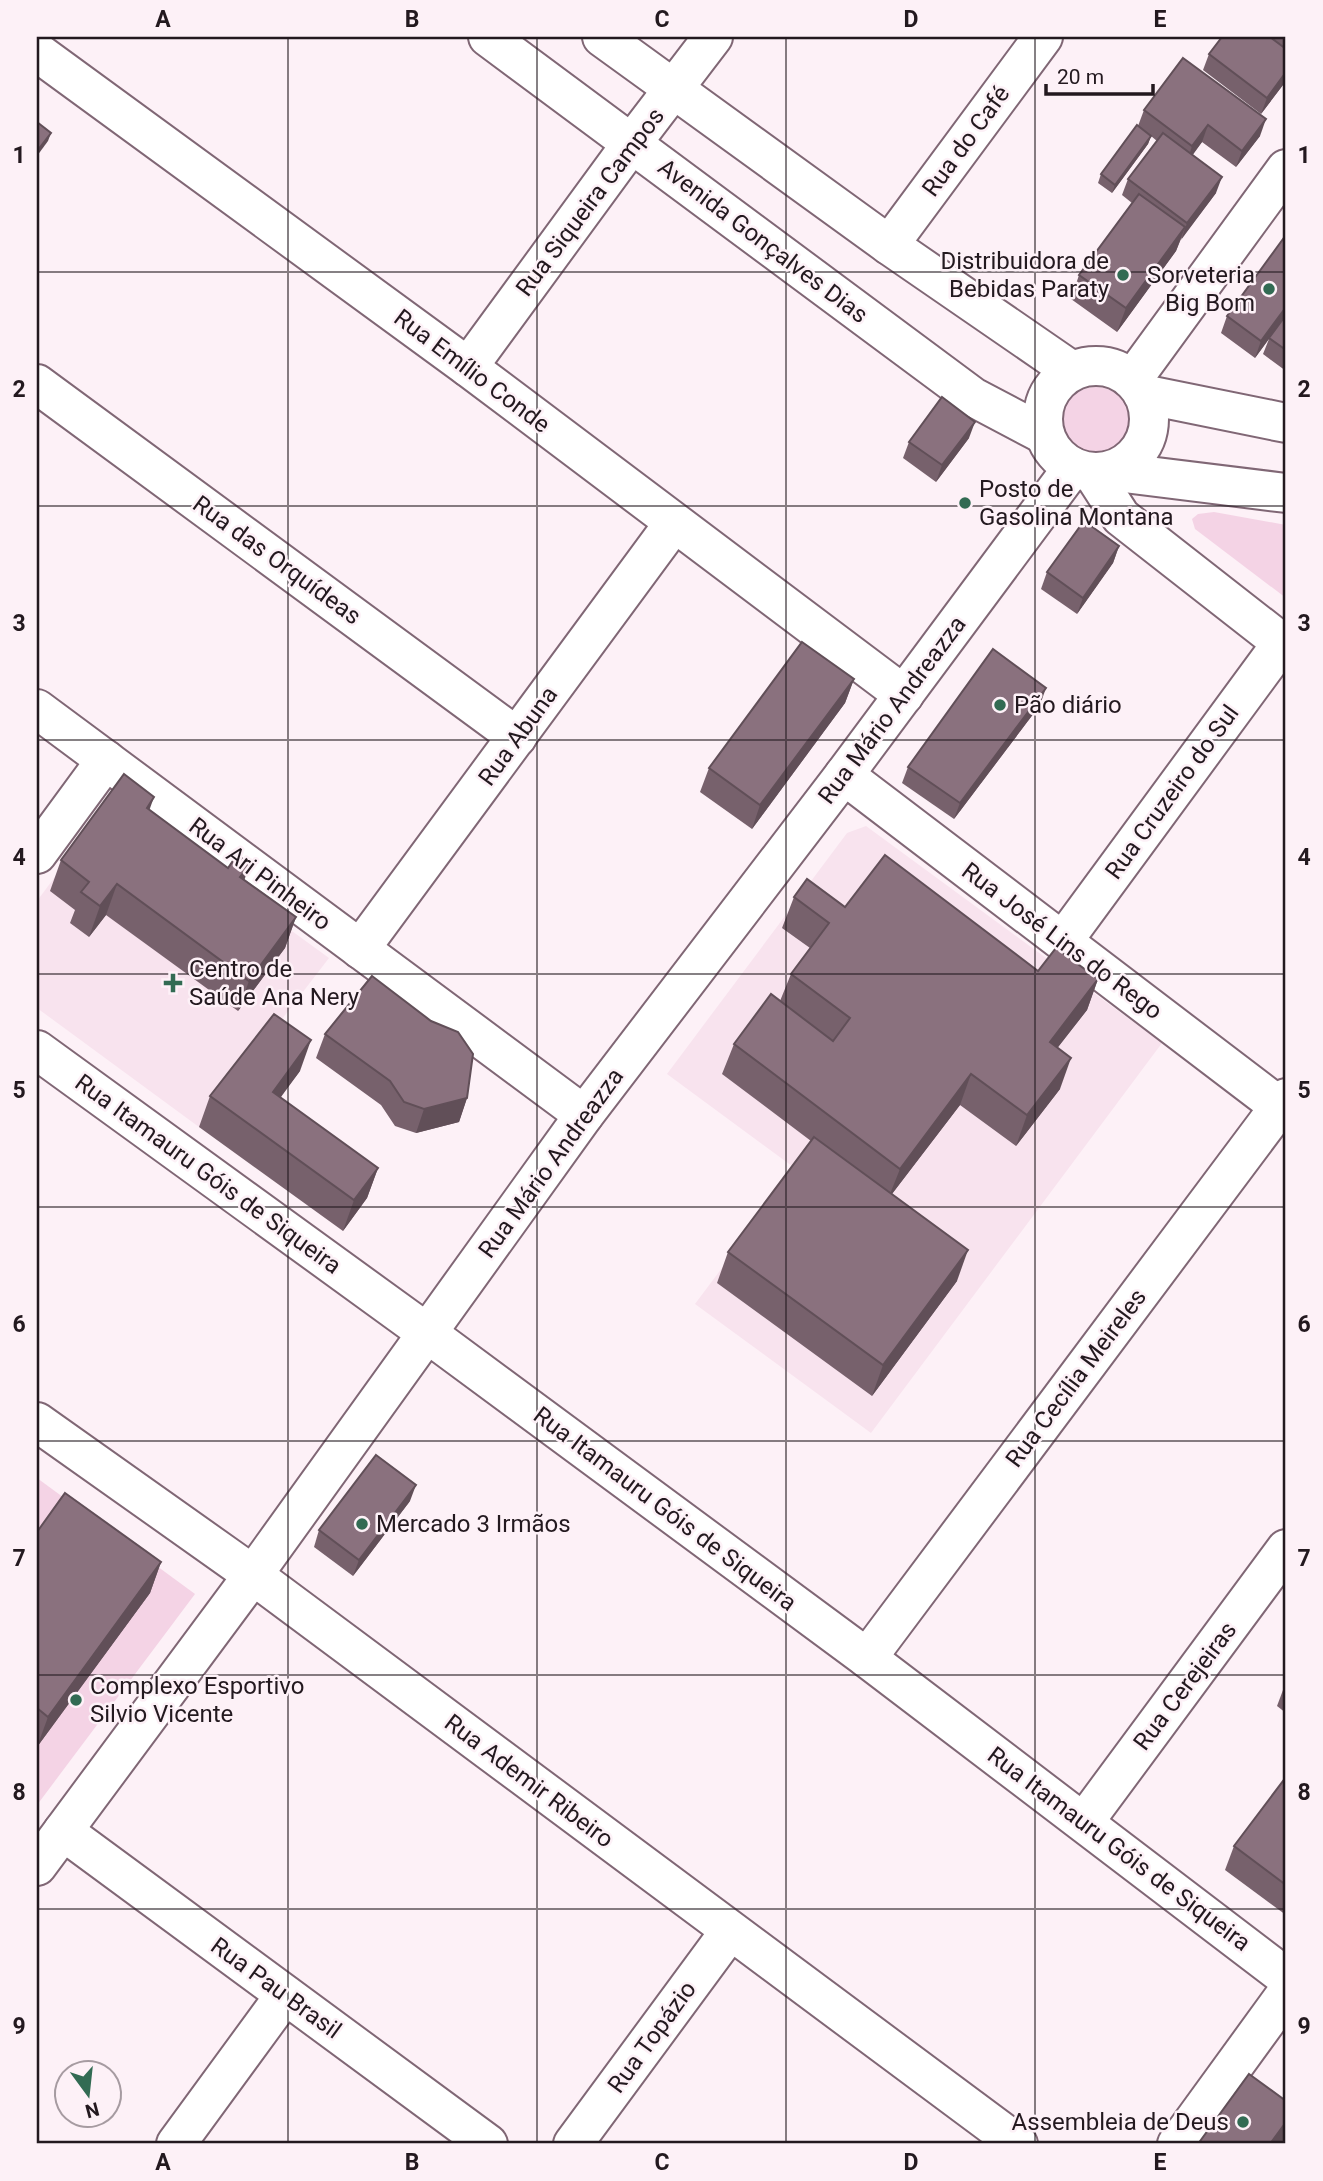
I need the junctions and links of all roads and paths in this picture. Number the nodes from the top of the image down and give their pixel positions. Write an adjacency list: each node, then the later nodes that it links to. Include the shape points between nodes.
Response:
1 (40, 37): 6 (street)
2 (488, 37): 9 (street, Avenida Gonçalves Dias)
3 (602, 37): 8 (street)
4 (713, 37): 8 (street, Rua Siqueira Campos)
5 (1043, 37): 11 (street, Rua do Café)
6 (37, 41)
7 (37, 52): 12 (street, Rua Emílio Conde)
8 (674, 89): 9 (street, Rua Siqueira Campos); 11 (street)
9 (632, 144): 12 (street, Rua Siqueira Campos); 17 (street, Avenida Gonçalves Dias, via 974,397)
10 (1286, 169): 15 (street)
11 (889, 245): 13 (street)
12 (468, 367): 21 (street, Rua Emílio Conde)
13 (1072, 371): 15 (street, via 1102,366 1116,370); 17 (street, via 1047,399 1042,421)
14 (37, 384): 26 (street, Rua das Orquídeas)
15 (1138, 387): 16 (street); 18 (street, via 1149,410 1145,441 1124,465)
16 (1286, 423)
17 (1045, 435): 18 (street, via 1063,461)
18 (1091, 470): 19 (street); 22 (street, via 1121,517); 24 (street, Rua Mário Andreazza)
19 (1185, 481): 20 (street); 22 (street, via 1164,491 1148,512)
20 (1286, 493)
21 (674, 523): 24 (street, Rua Emílio Conde); 26 (street, Rua Abuna)
22 (1149, 540): 23 (street)
23 (1284, 645): 30 (street, Rua Cruzeiro do Sul)
24 (904, 695): 28 (street, Rua Mário Andreazza)
25 (37, 709): 27 (street, Rua Ari Pinheiro)
26 (517, 737): 31 (street, Rua Abuna)
27 (106, 760): 29 (street); 31 (street, Rua Ari Pinheiro)
28 (844, 775): 30 (street, Rua José Lins do Rego); 34 (street, Rua Mário Andreazza)
29 (37, 853)
30 (1063, 941): 33 (street, Rua José Lins do Rego)
31 (360, 949): 34 (street, Rua Ari Pinheiro)
32 (37, 1050): 35 (street, Rua Itamauru Góis de Siqueira)
33 (1283, 1102): 39 (street, Rua Cecília Meireles)
34 (584, 1115): 35 (street, Rua Mário Andreazza)
35 (427, 1333): 38 (street, Rua Mário Andreazza); 39 (street, Rua Itamauru Góis de Siqueira)
36 (37, 1422): 38 (street, Rua Ademir Ribeiro)
37 (1286, 1549): 40 (street, Rua Cerejeiras)
38 (253, 1575): 41 (street, Rua Mário Andreazza); 43 (street, Rua Ademir Ribeiro)
39 (867, 1658): 40 (street, Rua Itamauru Góis de Siqueira)
40 (1084, 1822): 44 (street, Rua Itamauru Góis de Siqueira)
41 (63, 1831): 42 (street, Rua Mário Andreazza); 46 (street, Rua Pau Brasil)
42 (37, 1866)
43 (730, 1931): 49 (street, Rua Topázio); 50 (street, Rua Ademir Ribeiro)
44 (1286, 1977)
45 (1286, 1994): 51 (street)
46 (285, 1995): 47 (street); 48 (street, Rua Pau Brasil)
47 (176, 2144)
48 (488, 2144)
49 (573, 2144)
50 (1018, 2144)
51 (1177, 2144)

